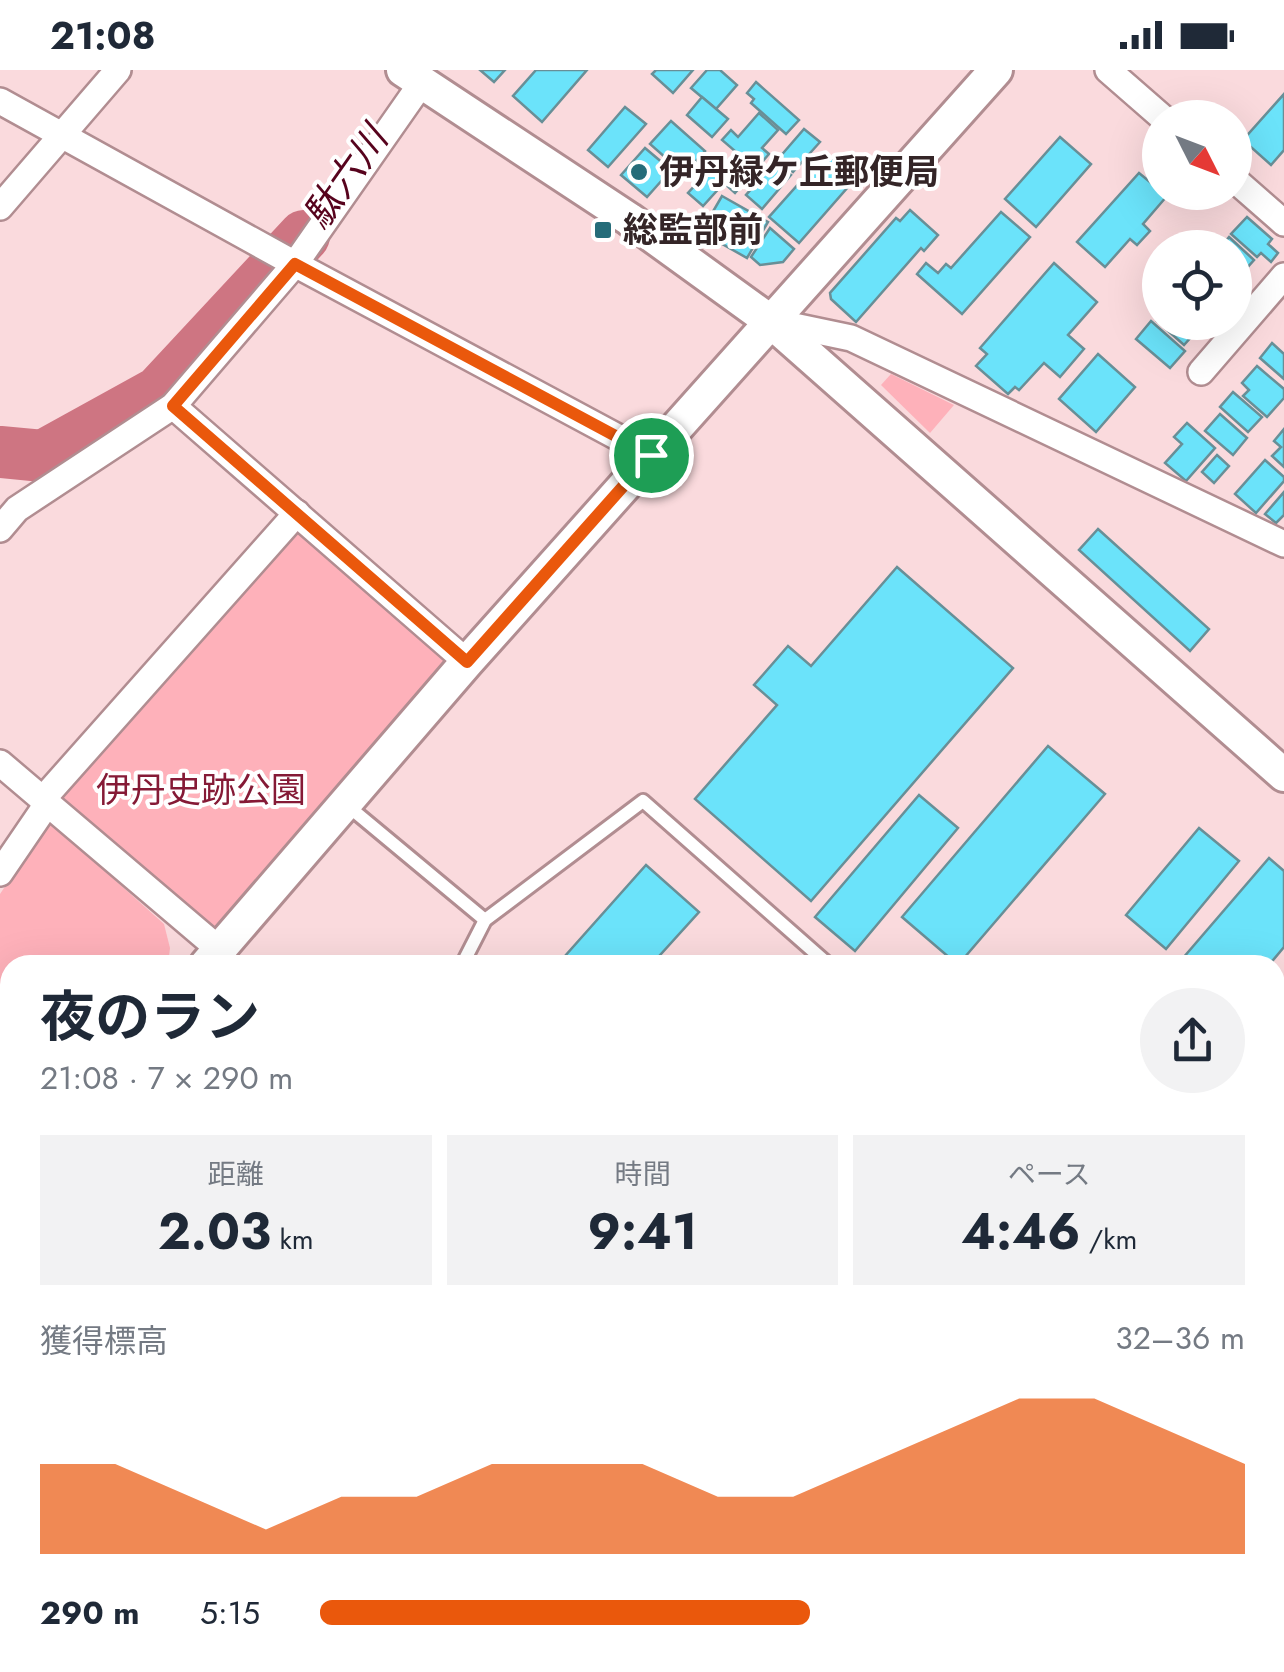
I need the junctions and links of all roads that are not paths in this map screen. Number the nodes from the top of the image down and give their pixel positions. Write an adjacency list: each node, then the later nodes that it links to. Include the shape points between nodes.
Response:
1 (118, 70): 7 (street)
2 (996, 70): 13 (street)
3 (1108, 70): 6 (street)
4 (416, 74): 11 (street); 13 (street)
5 (0, 100): 7 (street)
6 (1142, 100)
7 (60, 136): 9 (street); 11 (street)
8 (1252, 195): 10 (street)
9 (0, 206)
10 (1284, 223)
11 (295, 264): 15 (street); 16 (street)
12 (1284, 276): 14 (street, via 1234,352)
13 (770, 321): 16 (street); 19 (street, via 851,338); 22 (street)
14 (1201, 372)
15 (173, 406): 17 (street); 18 (street, via 18,509)
16 (651, 455): 20 (street)
17 (297, 513): 20 (street); 23 (street)
18 (0, 529)
19 (1284, 544)
20 (467, 662): 24 (street)
21 (0, 763): 23 (street)
22 (1284, 775)
23 (44, 802): 25 (street); 27 (street)
24 (346, 804): 26 (lane); 28 (street)
25 (0, 874)
26 (486, 920): 29 (lane); 30 (lane, via 643,802)
27 (211, 955)
28 (215, 955)
29 (467, 955)
30 (818, 955)

